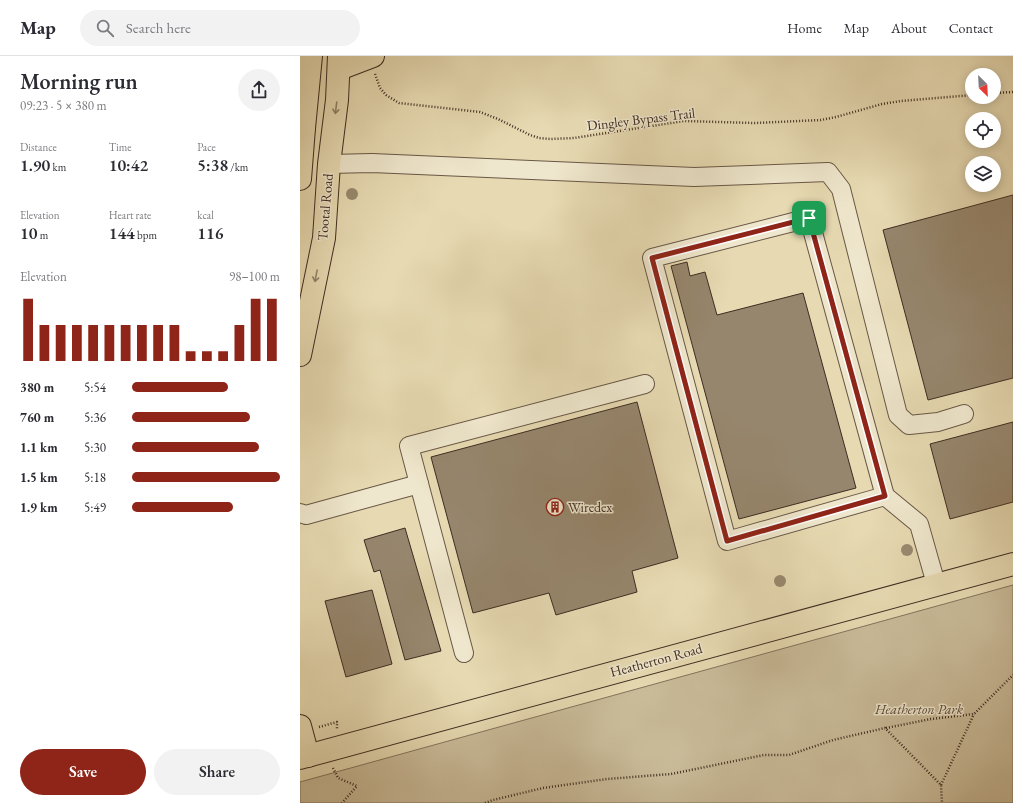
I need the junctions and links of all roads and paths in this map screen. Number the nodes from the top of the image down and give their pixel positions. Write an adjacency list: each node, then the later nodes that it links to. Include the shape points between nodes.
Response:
1 (311, 56): 7 (main road, Tootal Road)
2 (372, 56): 3 (main road); 6 (path, Dingley Bypass Trail, via 380,88 399,103 480,112 530,135 550,139 574,138 684,121 755,123 821,120 882,104)
3 (339, 63): 8 (main road, Tootal Road, one-way to 8)
4 (1013, 92): 5 (path)
5 (1001, 93)
6 (965, 96)
7 (302, 125): 9 (main road, Tootal Road)
8 (329, 164): 10 (main road, Tootal Road, one-way to 10, via 324,238); 12 (lane, via 372,163 694,177 828,172 841,189 898,415 909,425 938,422)
9 (300, 179)
10 (300, 356)
11 (645, 384): 13 (lane, via 408,446)
12 (964, 414)
13 (419, 484): 15 (lane, via 306,515); 18 (lane)
14 (885, 496): 14 (lane, via 727,541 652,258 809,218); 17 (lane, via 919,524)
15 (300, 513)
16 (1013, 564): 17 (main road, Heatherton Road)
17 (936, 584): 23 (main road, Heatherton Road)
18 (464, 654)
19 (1013, 675): 20 (path)
20 (974, 714): 22 (path); 25 (path)
21 (300, 726): 24 (main road)
22 (885, 728): 25 (path); 27 (path, via 834,740 789,755 764,755 671,774 543,788)
23 (334, 748): 24 (main road, Heatherton Road); 26 (path, via 332,765 338,778 357,786)
24 (304, 757)
25 (941, 785): 28 (path)
26 (342, 803)
27 (485, 803)
28 (942, 803)

